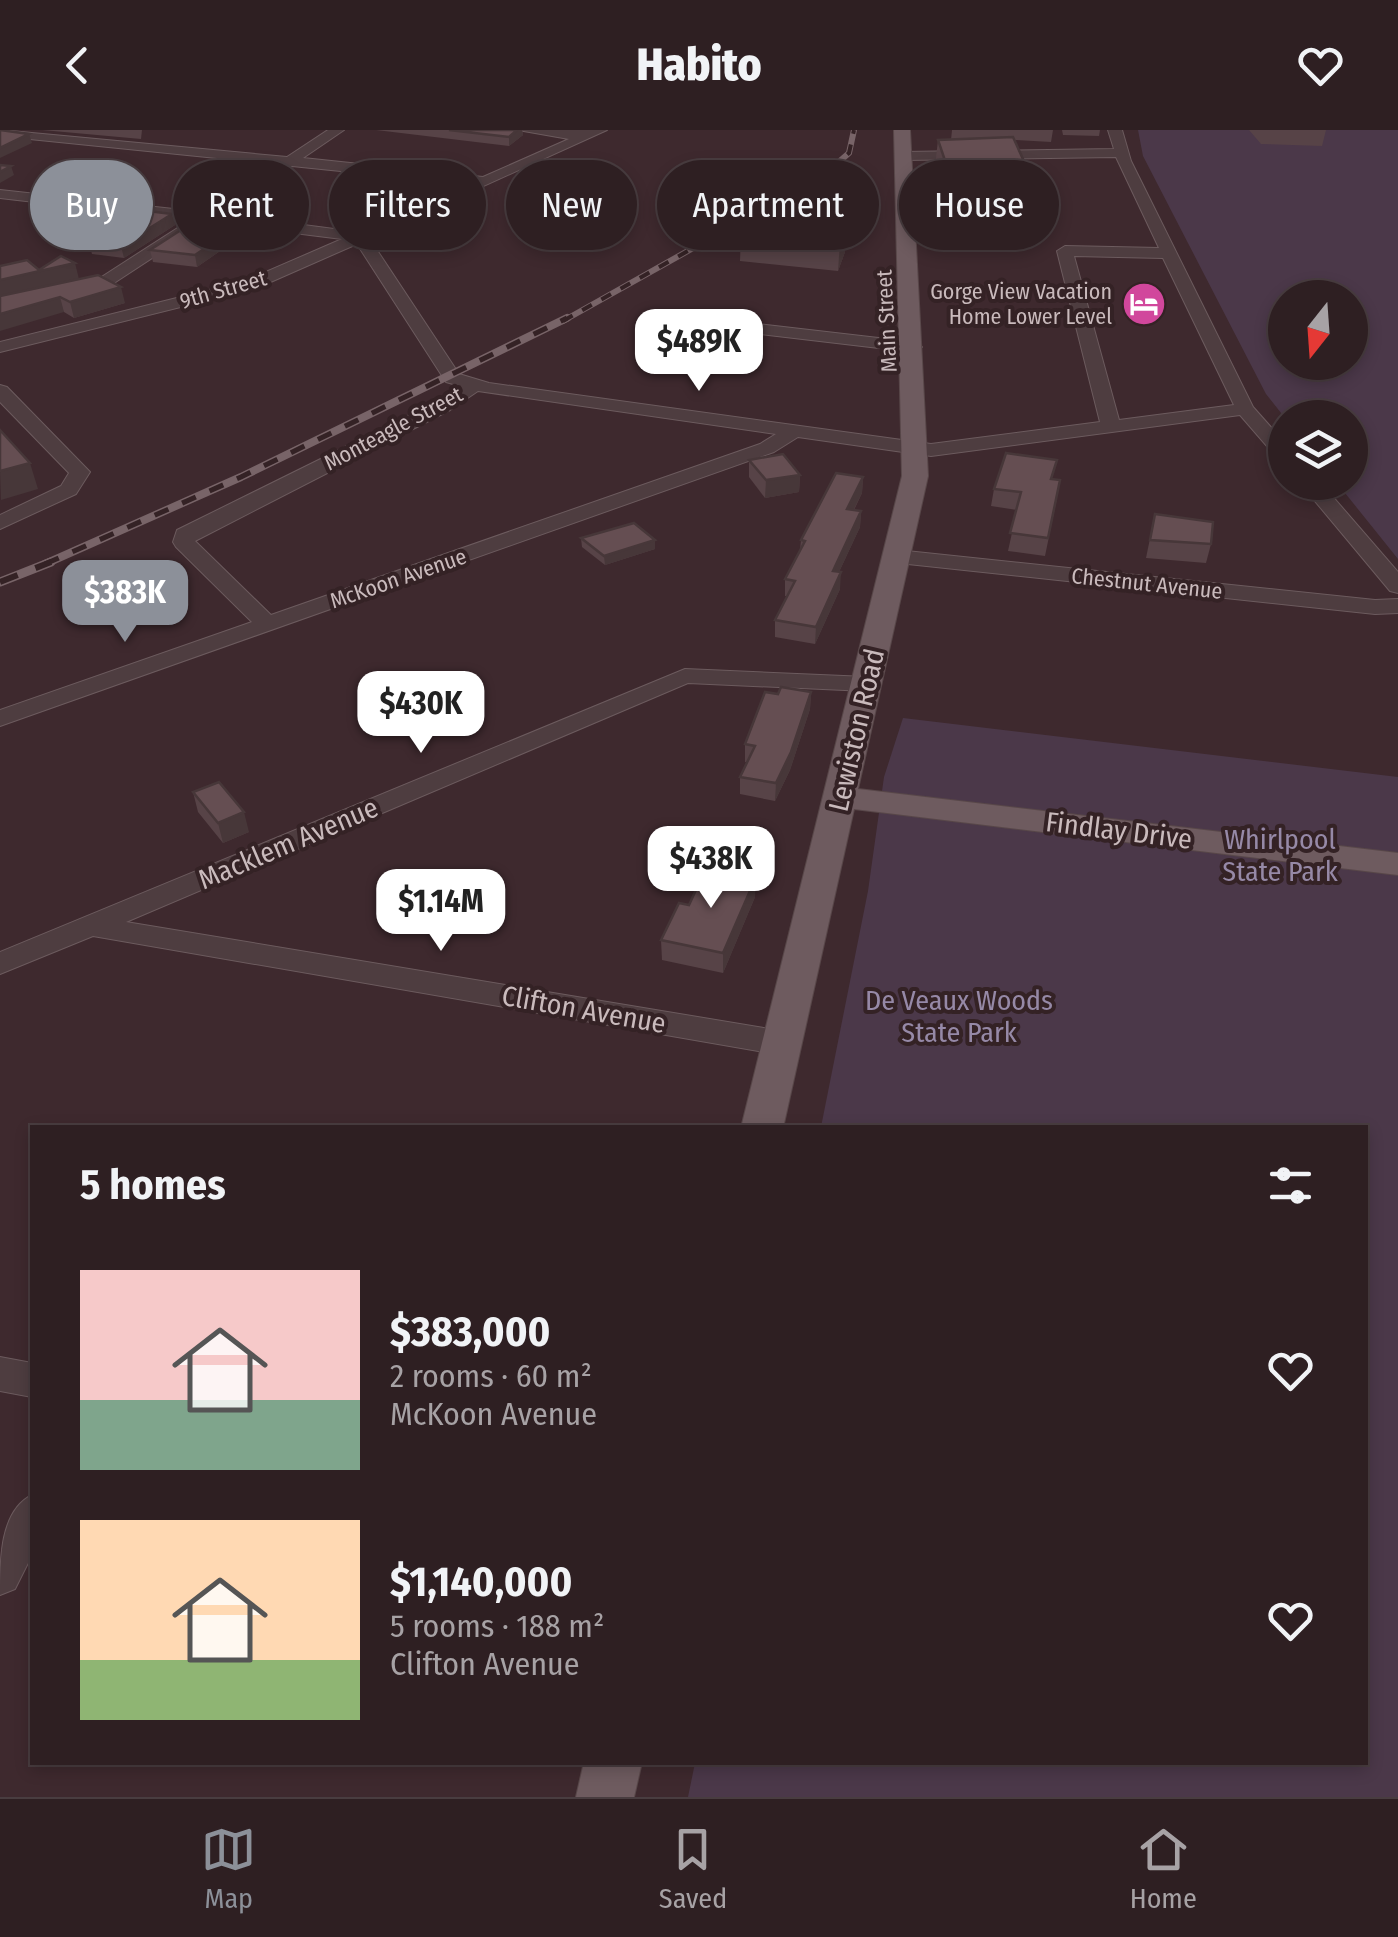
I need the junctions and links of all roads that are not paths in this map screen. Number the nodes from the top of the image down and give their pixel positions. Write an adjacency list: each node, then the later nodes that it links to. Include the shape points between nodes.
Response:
1 (337, 130): 9 (street)
2 (524, 130): 6 (street)
3 (902, 130): 8 (main road, Main Street)
4 (1115, 130): 7 (street)
5 (0, 132): 9 (street)
6 (594, 133): 10 (street, 9th Street)
7 (1121, 153): 8 (street); 16 (street)
8 (903, 156): 20 (main road, Main Street)
9 (290, 160)
10 (486, 181)
11 (0, 194): 12 (street)
12 (173, 212)
13 (173, 238): 17 (street, via 105,282)
14 (333, 250): 19 (street, 9th Street, via 251,284)
15 (370, 250): 21 (street, via 452,378)
16 (1170, 254): 23 (street); 24 (street, via 1065,251)
17 (0, 305)
18 (749, 328): 20 (street)
19 (0, 347)
20 (913, 347): 27 (main road, Main Street)
21 (473, 386): 25 (street, Monteagle Street); 33 (street, Monteagle Street, via 185,535 184,542)
22 (0, 391): 29 (street, via 80,472 68,490)
23 (1245, 410): 24 (street, Monteagle Street); 26 (street)
24 (1111, 427): 27 (street, Monteagle Street)
25 (792, 432): 27 (street, Monteagle Street); 33 (street, McKoon Avenue, via 767,448)
26 (1268, 436)
27 (917, 449): 30 (main road, Lewiston Road)
28 (1324, 500): 31 (street)
29 (6, 521)
30 (897, 557): 32 (street, Chestnut Avenue); 34 (main road, Lewiston Road)
31 (1398, 586)
32 (1398, 606)
33 (268, 624): 35 (street, McKoon Avenue)
34 (867, 684): 36 (main road, Lewiston Road); 38 (street, Macklem Avenue, via 685,676)
35 (0, 718)
36 (840, 796): 37 (main road, Findlay Drive); 40 (main road, Lewiston Road)
37 (1398, 864)
38 (90, 926): 39 (street, Macklem Avenue); 40 (street, Clifton Avenue)
39 (0, 964)
40 (782, 1043): 41 (main road, Lewiston Road)
41 (763, 1125)
42 (0, 1374): 43 (street)
43 (30, 1380)
44 (30, 1519): 45 (street)
45 (0, 1574)
46 (612, 1765): 47 (main road)
47 (605, 1797)

